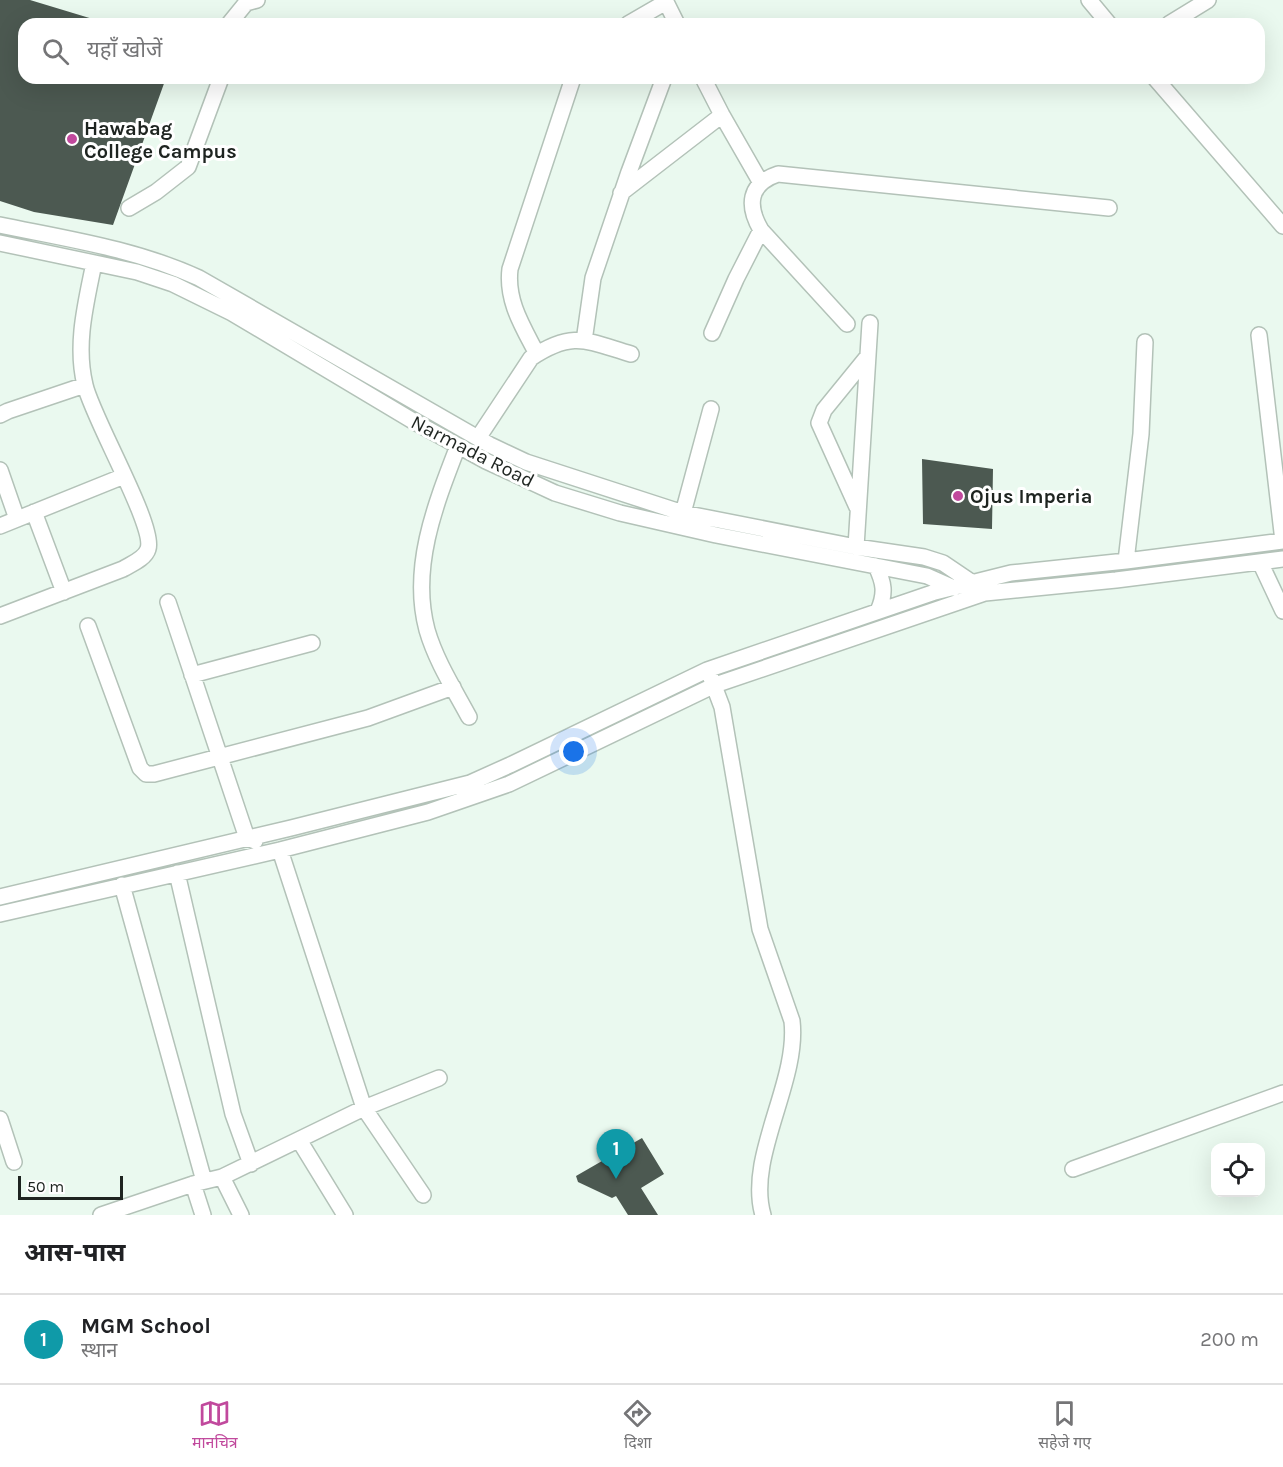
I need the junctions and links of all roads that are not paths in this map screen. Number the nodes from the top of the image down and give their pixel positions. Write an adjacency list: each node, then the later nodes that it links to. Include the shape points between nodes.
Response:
1 (256, 0): 5 (street, via 246,3)
2 (1089, 0): 8 (street)
3 (1208, 0): 9 (street)
4 (666, 1): 6 (street); 7 (street)
5 (234, 18)
6 (638, 18)
7 (674, 18)
8 (1104, 18)
9 (1179, 18)
10 (219, 84): 18 (street, via 188,167)
11 (571, 84): 31 (street, via 510,269 508,286 520,322)
12 (662, 84): 17 (street)
13 (707, 84): 15 (street)
14 (1160, 84): 21 (street)
15 (722, 115): 16 (street); 17 (street)
16 (761, 183): 19 (street, via 778,174); 22 (street, via 751,206)
17 (621, 193): 29 (street, via 593,278)
18 (129, 208)
19 (1109, 208)
20 (0, 225): 37 (street, via 123,250 169,264)
21 (1283, 225)
22 (761, 230): 26 (street); 27 (street)
23 (0, 243): 24 (street, Narmada Road)
24 (94, 263): 34 (street, via 82,327); 38 (street, Narmada Road, via 173,284 222,308)
25 (870, 323): 33 (street)
26 (847, 324)
27 (712, 333)
28 (1259, 335): 46 (street)
29 (584, 341): 31 (street, via 558,343); 32 (street)
30 (1145, 342): 49 (street, via 1139,458)
31 (537, 354): 37 (street)
32 (631, 354)
33 (867, 356): 41 (street); 41 (street, via 824,410 819,423)
34 (85, 385): 36 (street); 40 (street)
35 (711, 410): 43 (street)
36 (0, 415)
37 (478, 438): 43 (street, via 549,471)
38 (458, 446): 51 (street, Narmada Road, via 555,493 620,513); 66 (street, via 436,503 421,583 428,632)
39 (0, 470): 44 (street)
40 (124, 476): 42 (street); 54 (street, via 143,518 148,549 142,558 123,569)
41 (858, 510): 47 (street)
42 (34, 512): 44 (street); 54 (street)
43 (683, 513): 47 (street)
44 (17, 519): 45 (street)
45 (0, 526)
46 (1283, 541): 49 (street)
47 (856, 547): 52 (street, via 934,560)
48 (1283, 559): 50 (street)
49 (1126, 561): 52 (street, via 1011,573)
50 (1260, 562): 55 (street); 59 (street)
51 (876, 566): 53 (street, Narmada Road, via 927,576); 58 (street, via 884,587)
52 (972, 583): 53 (street); 55 (street)
53 (953, 587): 56 (street, Narmada Road); 58 (street)
54 (64, 592): 60 (street)
55 (985, 593): 56 (street)
56 (968, 599): 65 (street)
57 (168, 602): 64 (street)
58 (878, 610): 63 (street)
59 (1283, 611)
60 (0, 616)
61 (88, 626): 68 (street, via 140,768 146,774)
62 (312, 643): 64 (street)
63 (707, 670): 65 (street); 69 (street, via 470,783)
64 (192, 675): 68 (street)
65 (715, 685): 70 (street, via 509,784 428,812); 90 (street, via 760,929 793,1032 791,1057 760,1173)
66 (453, 687): 67 (street); 68 (street, via 368,718)
67 (469, 717)
68 (219, 756): 69 (street)
69 (247, 838): 70 (street); 73 (street)
70 (280, 850): 71 (street); 77 (street)
71 (177, 873): 72 (street); 81 (street, via 233,1114)
72 (122, 885): 74 (street); 84 (street)
73 (0, 897)
74 (0, 914)
75 (439, 1078): 77 (street)
76 (1283, 1093): 82 (street)
77 (364, 1108): 79 (street); 85 (street)
78 (0, 1119): 80 (street)
79 (299, 1140): 81 (street); 89 (street)
80 (14, 1162)
81 (251, 1164): 83 (street)
82 (1073, 1169)
83 (222, 1177): 84 (street); 88 (street)
84 (199, 1182): 86 (street); 87 (street)
85 (423, 1195)
86 (101, 1215)
87 (203, 1215)
88 (241, 1215)
89 (345, 1215)
90 (763, 1215)

